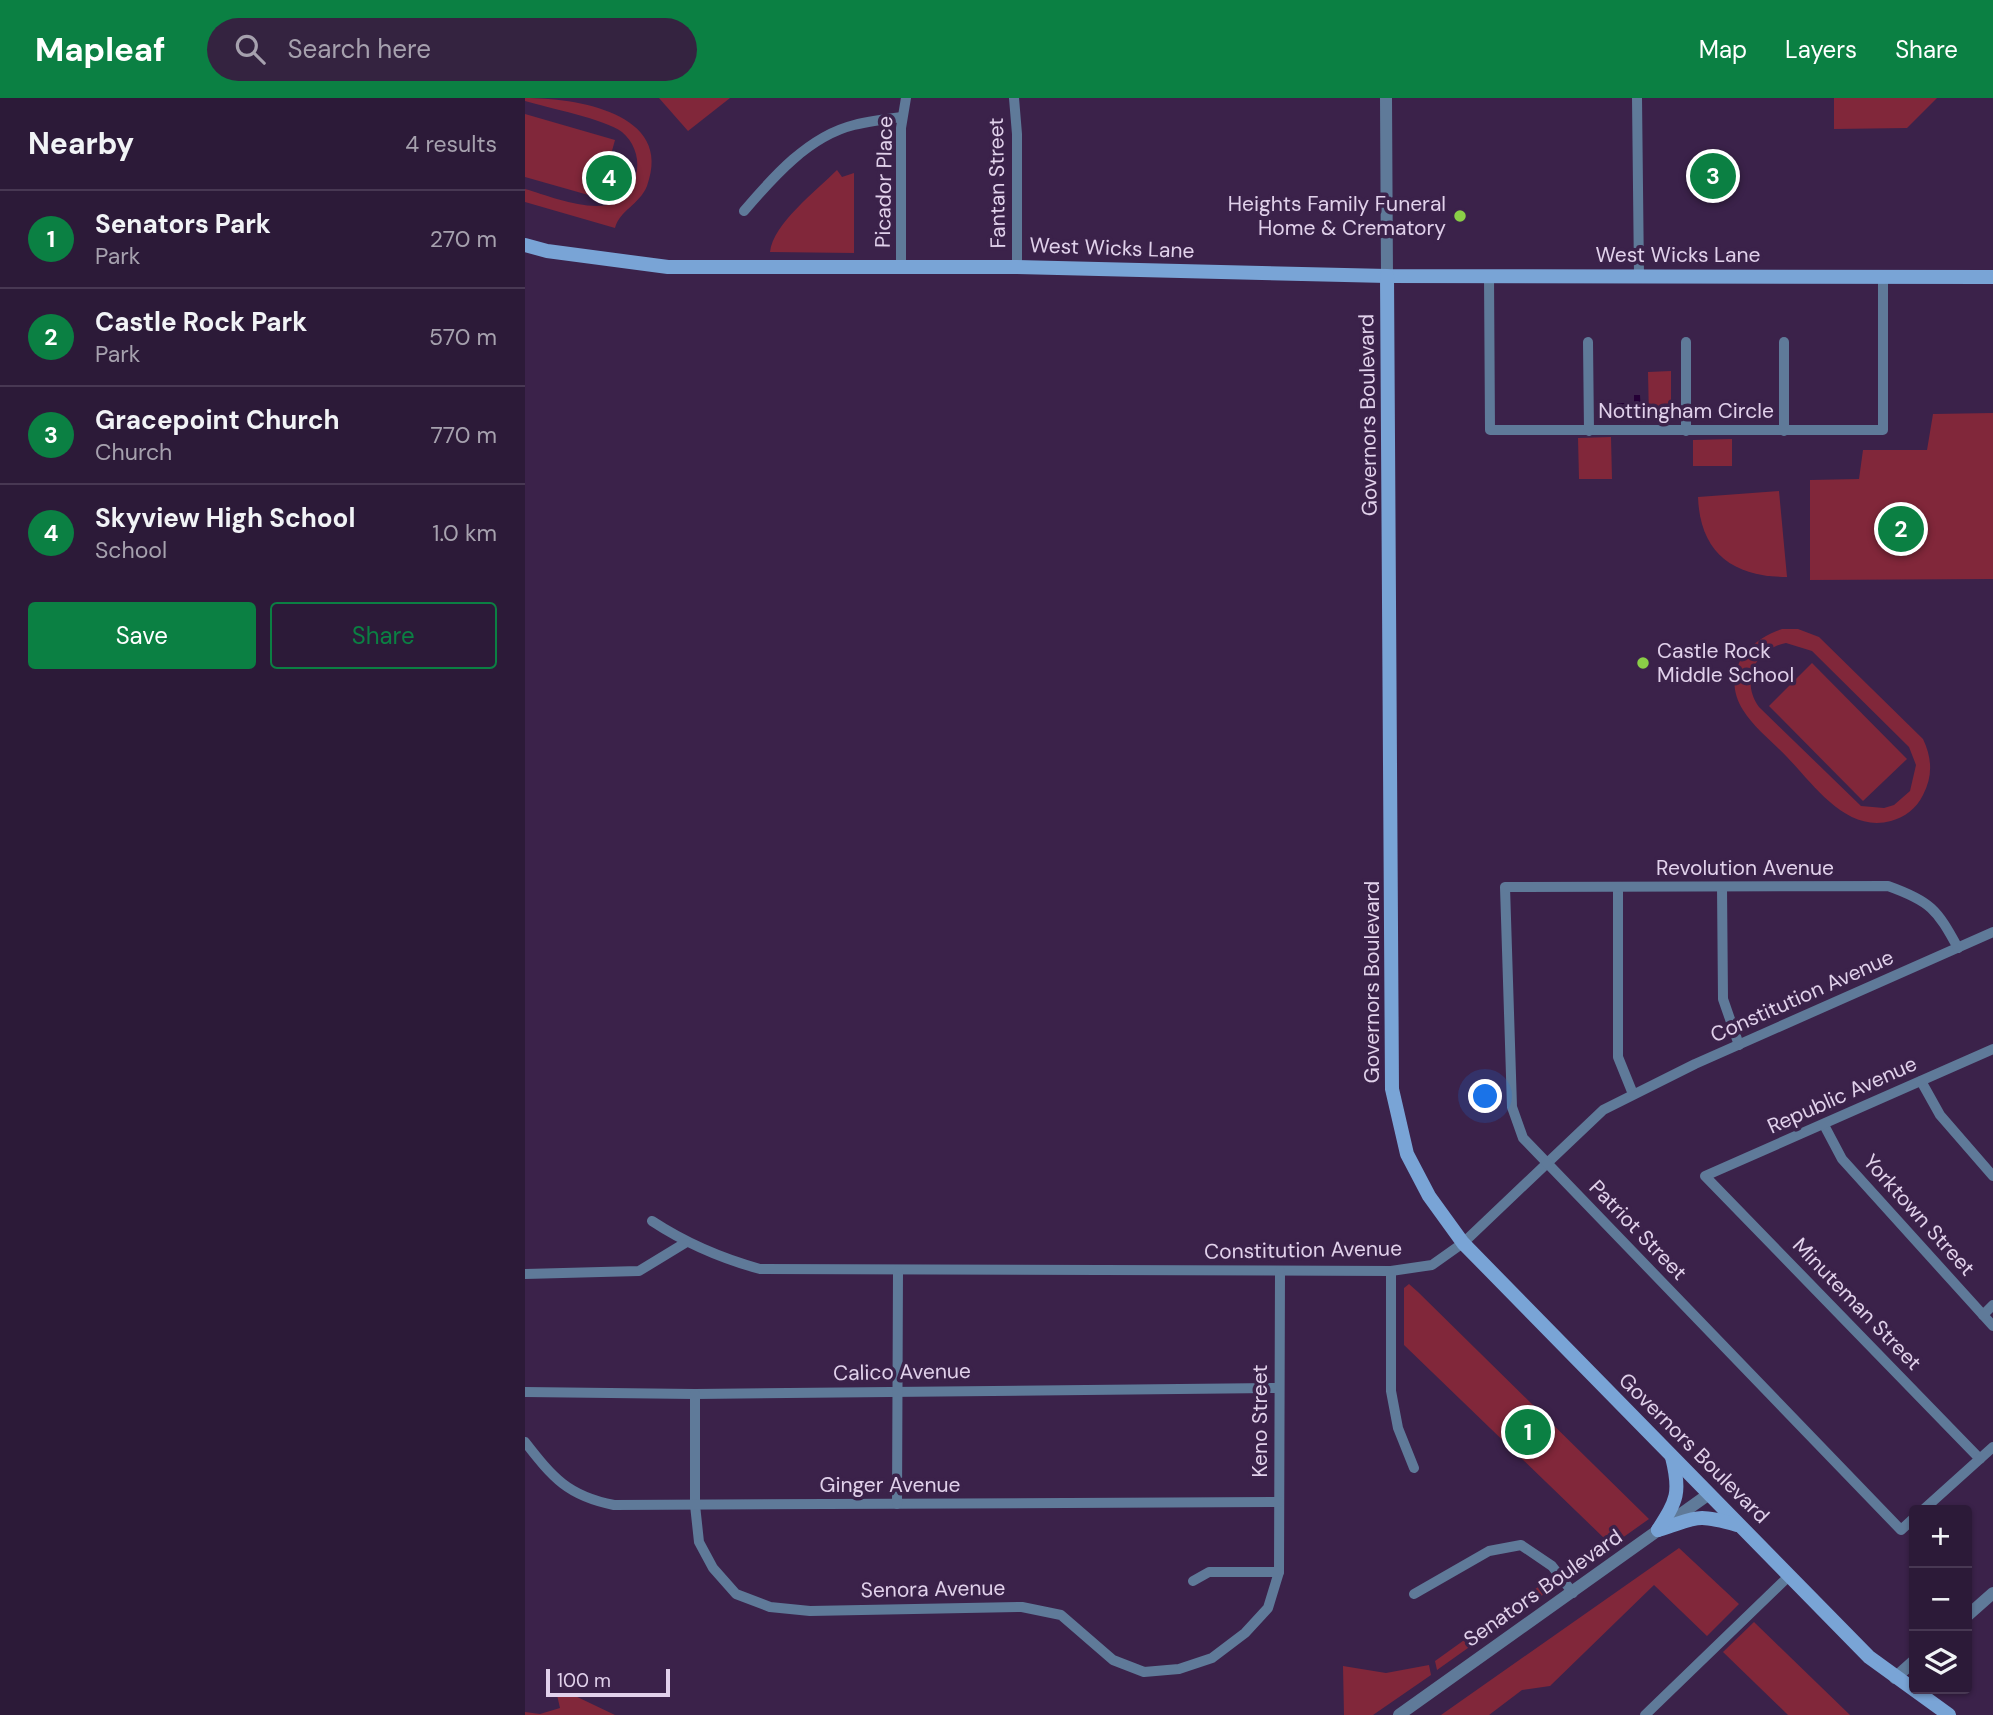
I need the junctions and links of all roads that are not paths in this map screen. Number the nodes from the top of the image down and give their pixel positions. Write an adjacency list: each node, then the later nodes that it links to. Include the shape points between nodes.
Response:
1 (906, 98): 5 (street, Picador Place)
2 (1014, 98): 9 (street, Fantan Street)
3 (1385, 98): 10 (street)
4 (1637, 98): 12 (street)
5 (902, 117): 6 (street, via 851,125 811,145); 8 (street, Picador Place)
6 (744, 211)
7 (525, 245): 8 (main road, West Wicks Lane, via 668,267)
8 (901, 267): 9 (main road, West Wicks Lane)
9 (1017, 267): 10 (main road, West Wicks Lane)
10 (1387, 276): 11 (main road, West Wicks Lane); 36 (main road, Governors Boulevard, via 1392,1089 1407,1154 1429,1196)
11 (1489, 276): 12 (main road, West Wicks Lane); 18 (street, Nottingham Circle, via 1490,430)
12 (1639, 276): 13 (main road, West Wicks Lane)
13 (1883, 277): 14 (main road, West Wicks Lane); 20 (street, Nottingham Circle, via 1883,430)
14 (1993, 277)
15 (1588, 342): 18 (street)
16 (1686, 342): 19 (street)
17 (1784, 342): 20 (street)
18 (1588, 431): 19 (street, Nottingham Circle)
19 (1686, 431): 20 (street, Nottingham Circle)
20 (1784, 431)
21 (1505, 887): 23 (street, Revolution Avenue); 31 (street, Patriot Street, via 1512,1107 1523,1138)
22 (1722, 887): 23 (street, Revolution Avenue); 25 (street, Revolution Avenue, via 1888,886 1920,897 1942,919); 26 (street, via 1723,999)
23 (1618, 888): 29 (street, via 1618,1057)
24 (1993, 932): 25 (street, Constitution Avenue)
25 (1958, 948): 26 (street, Constitution Avenue)
26 (1739, 1045): 29 (street, Constitution Avenue)
27 (1993, 1049): 28 (street, Republic Avenue)
28 (1921, 1081): 30 (street, Republic Avenue); 33 (street, via 1940,1115)
29 (1633, 1094): 31 (street, Constitution Avenue, via 1603,1110)
30 (1824, 1125): 32 (street, Republic Avenue); 42 (street, Yorktown Street, via 1842,1158)
31 (1547, 1163): 36 (street, Constitution Avenue); 58 (street, Patriot Street, via 1901,1530)
32 (1706, 1176): 51 (street, Minuteman Street)
33 (1993, 1176)
34 (652, 1221): 35 (street, Constitution Avenue)
35 (685, 1243): 38 (street, Constitution Avenue, via 760,1269); 40 (street, via 639,1270)
36 (1463, 1243): 37 (street, Constitution Avenue, via 1432,1265); 50 (main road, Governors Boulevard)
37 (1391, 1270): 39 (street, Constitution Avenue); 52 (street, via 1391,1391 1398,1428)
38 (898, 1271): 39 (street, Constitution Avenue); 45 (street)
39 (1280, 1271): 44 (street, Keno Street)
40 (525, 1274)
41 (1993, 1305): 42 (street)
42 (1983, 1315): 43 (street, Yorktown Street)
43 (1993, 1326)
44 (1279, 1388): 45 (street, Calico Avenue); 54 (street, Keno Street)
45 (899, 1391): 47 (street, Calico Avenue); 55 (street)
46 (525, 1392): 47 (street, Calico Avenue)
47 (695, 1394): 56 (street, Senora Avenue)
48 (525, 1442): 56 (street, Ginger Avenue, via 565,1486 586,1499 614,1505)
49 (1993, 1447): 51 (street)
50 (1671, 1455): 53 (main road, Governors Boulevard); 60 (main road, via 1679,1486)
51 (1980, 1459): 57 (street)
52 (1414, 1468)
53 (1709, 1494): 59 (main road, Governors Boulevard); 60 (street, Senators Boulevard)
54 (1279, 1502): 55 (street, Ginger Avenue); 61 (street, Keno Street)
55 (897, 1504): 56 (street, Ginger Avenue)
56 (695, 1505): 61 (street, Senora Avenue, via 699,1542 713,1568 736,1594 770,1607 810,1611 1022,1607 1061,1615 1113,1660 1145,1672 1179,1669 1212,1658 1268,1608)
57 (1929, 1505)
58 (1909, 1523)
59 (1741, 1526): 60 (main road, via 1709,1516); 62 (main road, Governors Boulevard)
60 (1658, 1530): 64 (street, Senators Boulevard)
61 (1279, 1572): 63 (street, via 1209,1572)
62 (1790, 1575): 69 (main road, Governors Boulevard); 70 (street)
63 (1193, 1581)
64 (1573, 1593): 66 (street, via 1552,1566 1521,1545 1489,1552); 71 (street, Senators Boulevard)
65 (1993, 1593): 67 (street)
66 (1414, 1594)
67 (1972, 1612)
68 (1909, 1665): 69 (street)
69 (1895, 1678): 72 (main road, Governors Boulevard)
70 (1650, 1714)
71 (1399, 1715)
72 (1949, 1715)

